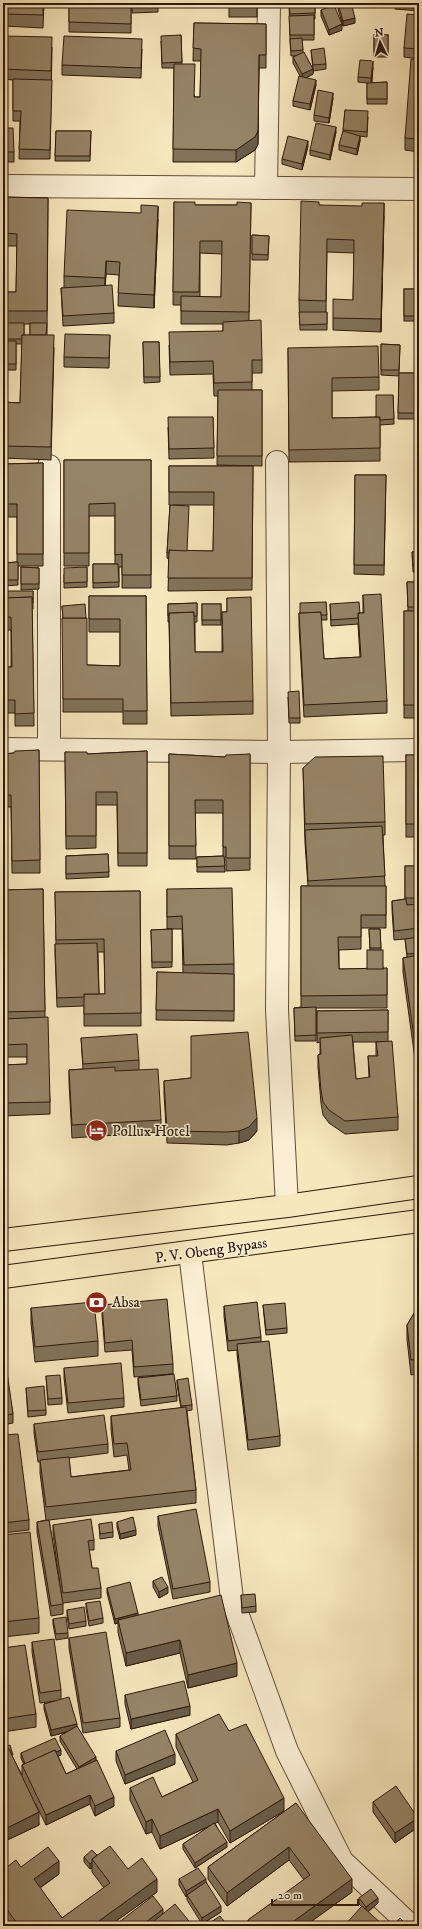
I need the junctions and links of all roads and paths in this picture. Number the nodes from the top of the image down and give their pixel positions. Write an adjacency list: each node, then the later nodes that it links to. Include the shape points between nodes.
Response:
1 (269, 3): 3 (street)
2 (3, 186): 3 (street)
3 (266, 188): 4 (street)
4 (419, 189)
5 (277, 462): 10 (street)
6 (49, 466): 8 (street)
7 (3, 749): 8 (street)
8 (49, 749): 10 (street)
9 (419, 750): 10 (street)
10 (279, 752): 12 (street, via 277,1010)
11 (419, 1187): 12 (highway)
12 (287, 1206): 14 (highway)
13 (419, 1221): 15 (highway, P. V. Obeng Bypass)
14 (3, 1240)
15 (190, 1253): 16 (highway, P. V. Obeng Bypass); 17 (street, via 232,1599 287,1751 342,1861)
16 (3, 1277)
17 (411, 1926)

